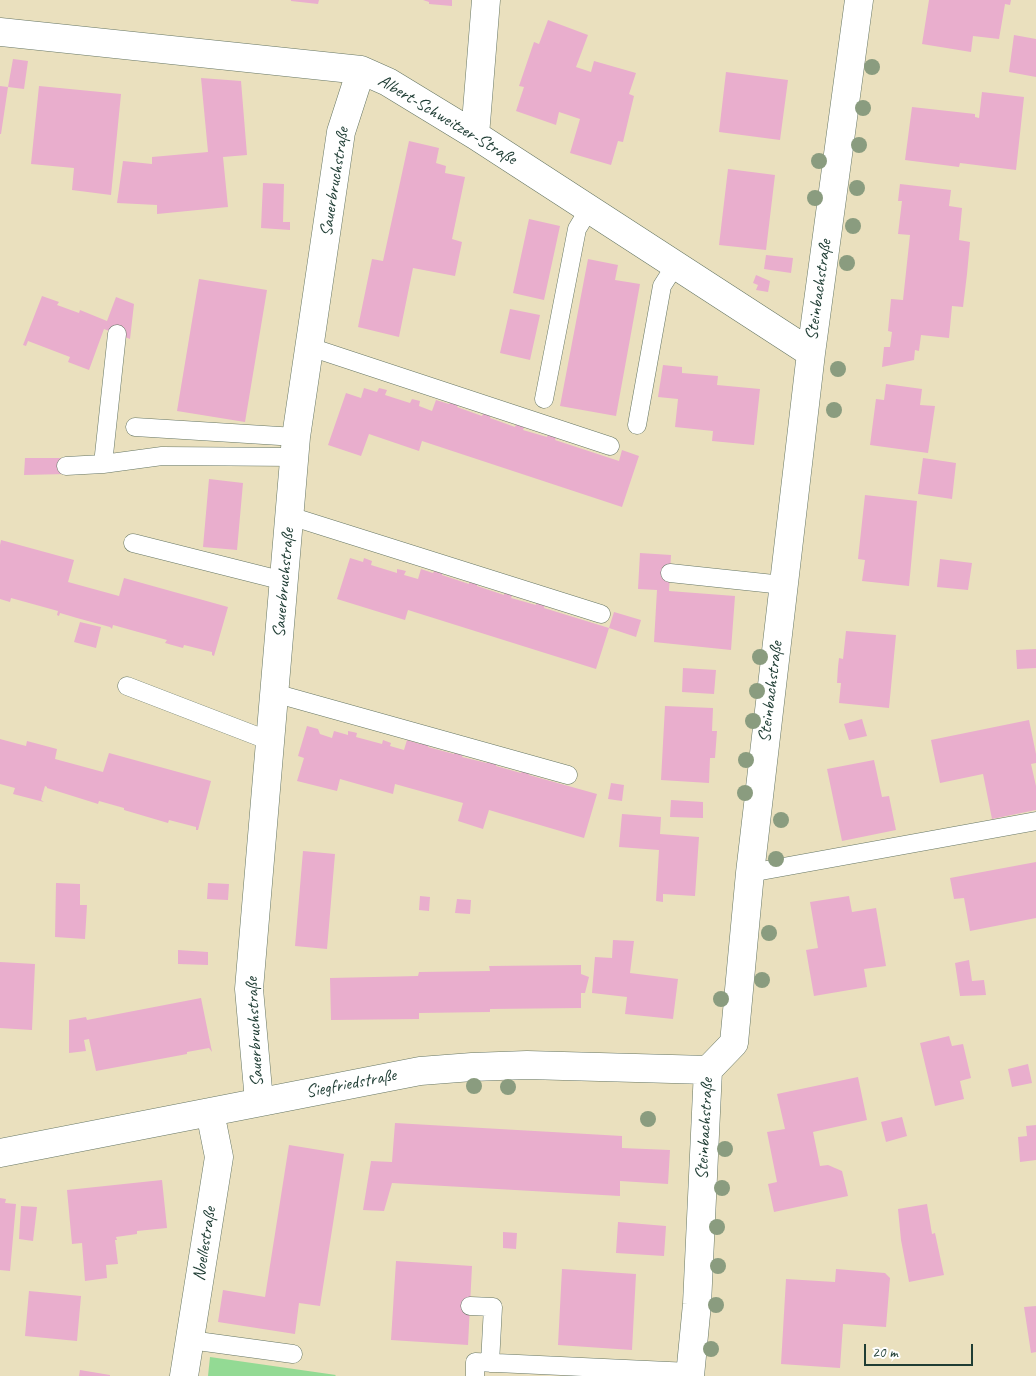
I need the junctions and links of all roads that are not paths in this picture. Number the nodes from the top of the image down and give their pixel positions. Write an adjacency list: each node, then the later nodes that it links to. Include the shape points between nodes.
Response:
1 (486, 0): 5 (street)
2 (859, 0): 10 (street, Steinbachstraße)
3 (0, 32): 4 (street, Albert-Schweitzer-Straße)
4 (361, 70): 5 (street, Albert-Schweitzer-Straße, via 388,82); 9 (street, Sauerbruchstraße, via 341,132)
5 (475, 135): 6 (street, Albert-Schweitzer-Straße)
6 (589, 209): 7 (street, Albert-Schweitzer-Straße); 11 (lane, via 577,229)
7 (676, 264): 10 (street, Albert-Schweitzer-Straße); 12 (lane, via 662,286)
8 (117, 334): 16 (lane)
9 (310, 347): 14 (lane); 15 (street, Sauerbruchstraße)
10 (811, 353): 22 (street, Steinbachstraße)
11 (544, 399)
12 (637, 425)
13 (135, 428): 15 (lane)
14 (610, 446)
15 (296, 447): 16 (lane, via 162,456); 18 (street, Sauerbruchstraße)
16 (103, 464): 17 (lane)
17 (66, 466)
18 (290, 516): 21 (street, Sauerbruchstraße); 23 (lane)
19 (133, 543): 21 (lane)
20 (670, 573): 22 (lane)
21 (284, 582): 25 (street, Sauerbruchstraße)
22 (783, 585): 29 (street, Steinbachstraße)
23 (601, 614)
24 (127, 686): 26 (lane)
25 (274, 693): 26 (street, Sauerbruchstraße); 27 (lane)
26 (270, 741): 31 (street, Sauerbruchstraße, via 249,989)
27 (568, 775)
28 (1036, 821): 29 (lane)
29 (750, 873): 30 (street, Steinbachstraße, via 734,1043)
30 (708, 1070): 31 (street, Siegfriedstraße, via 527,1065 472,1067 420,1071); 38 (street, Steinbachstraße, via 697,1304)
31 (259, 1101): 32 (street, Siegfriedstraße)
32 (210, 1112): 33 (street, Siegfriedstraße); 35 (street, Noellestraße, via 219,1157)
33 (0, 1153)
34 (470, 1306): 37 (lane, via 493,1307)
35 (190, 1340): 36 (lane); 39 (street, Noellestraße)
36 (293, 1354)
37 (490, 1364): 38 (lane); 40 (lane, via 475,1362)
38 (690, 1374)
39 (184, 1376)
40 (475, 1376)

